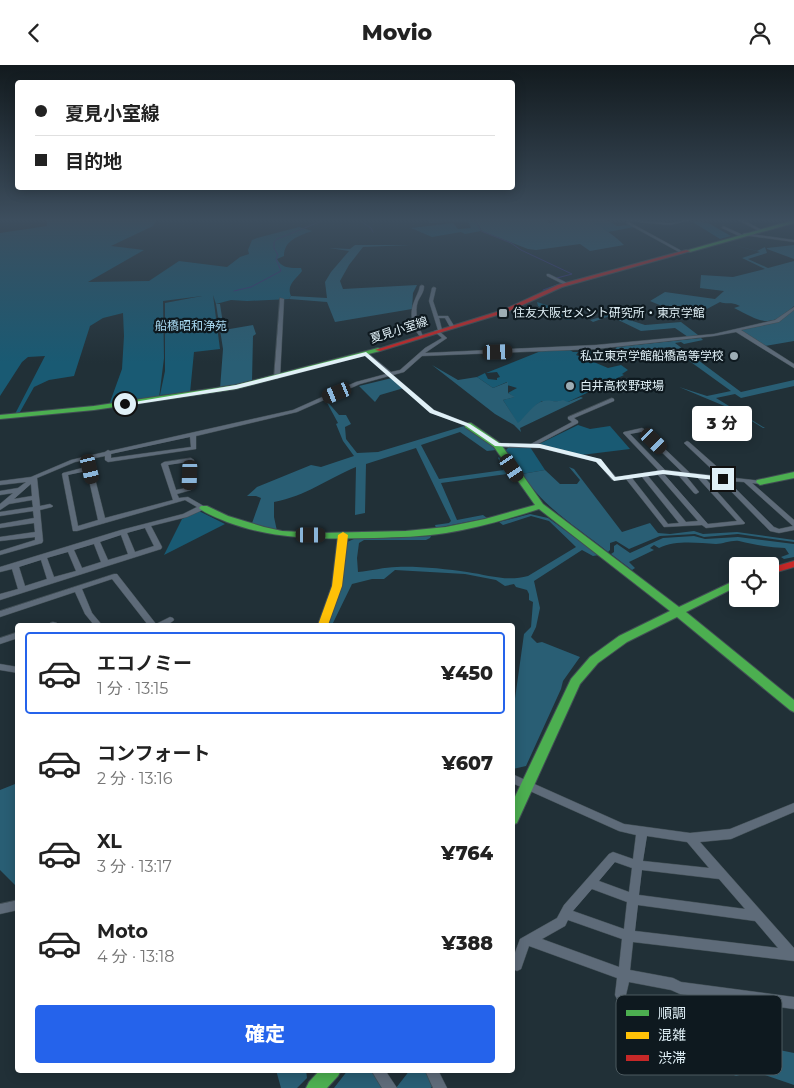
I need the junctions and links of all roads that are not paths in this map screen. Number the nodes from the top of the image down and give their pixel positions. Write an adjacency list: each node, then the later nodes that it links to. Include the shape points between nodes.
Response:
1 (626, 267): 3 (main road, 夏見小室線)
2 (548, 275): 3 (street)
3 (567, 284): 9 (main road, 夏見小室線, via 505,311)
4 (422, 286): 12 (street, via 414,308)
5 (434, 288): 8 (street, via 431,301)
6 (282, 299): 17 (street)
7 (794, 308): 10 (street, via 777,321)
8 (435, 317): 9 (street, via 446,317); 11 (street)
9 (452, 326): 11 (main road, 夏見小室線)
10 (737, 330): 14 (street, via 596,347); 15 (street)
11 (438, 331): 12 (main road, 夏見小室線); 14 (street, via 445,338)
12 (420, 336): 13 (main road, 夏見小室線)
13 (366, 354): 16 (street); 17 (main road, 夏見小室線)
14 (420, 355): 16 (street, via 404,370)
15 (794, 365)
16 (392, 375): 20 (street, via 432,411); 21 (street, via 358,383 295,411)
17 (277, 377): 19 (main road, 夏見小室線, via 195,395)
18 (612, 400): 25 (street, via 570,418 576,422)
19 (0, 417)
20 (468, 425): 24 (main road)
21 (193, 435): 22 (street); 27 (street, via 194,448)
22 (152, 443): 26 (street); 27 (street)
23 (687, 443): 36 (street, via 722,473)
24 (497, 445): 25 (street); 47 (main road)
25 (532, 445): 34 (street, via 599,461 614,479)
26 (108, 452): 27 (street, via 108,460); 35 (street, via 73,461)
27 (154, 454)
28 (661, 472): 29 (street); 30 (street); 31 (street, via 626,433 642,430); 54 (street)
29 (680, 473): 31 (street); 41 (street)
30 (643, 474): 34 (street); 57 (street)
31 (688, 474): 33 (street)
32 (794, 475): 38 (main road)
33 (699, 476): 36 (street); 54 (street, via 742,523 706,526)
34 (628, 477): 57 (street, via 666,526)
35 (33, 478): 39 (street); 40 (street); 43 (street)
36 (723, 479): 37 (street); 59 (street, via 772,529)
37 (746, 482): 38 (street); 55 (street)
38 (760, 482)
39 (0, 483)
40 (20, 490): 42 (street); 45 (street)
41 (696, 492)
42 (0, 493)
43 (36, 497): 45 (street); 49 (street)
44 (175, 497): 44 (street, via 164,464 191,460 190,489); 50 (street, via 186,498); 53 (street)
45 (4, 502): 48 (street)
46 (50, 506): 49 (street)
47 (540, 507): 62 (main road, via 477,525 445,530); 80 (main road)
48 (0, 508)
49 (36, 508): 51 (street); 52 (street)
50 (203, 508): 56 (street); 62 (main road, via 257,531 294,536)
51 (0, 513)
52 (37, 520): 58 (street); 61 (street)
53 (102, 521): 53 (street, via 75,529 65,474 90,469)
54 (704, 523): 57 (street)
55 (794, 524)
56 (147, 525): 60 (street); 67 (street, via 158,547)
57 (684, 525)
58 (0, 526)
59 (794, 528)
60 (122, 533): 64 (street); 67 (street)
61 (38, 534): 63 (street); 66 (street, via 39,541)
62 (343, 535): 86 (main road, via 337,586)
63 (0, 539)
64 (96, 540): 65 (street); 69 (street)
65 (70, 548): 68 (street); 74 (street)
66 (0, 553)
67 (132, 555): 69 (street)
68 (42, 556): 71 (street); 75 (street)
69 (105, 563): 74 (street)
70 (794, 564): 72 (main road)
71 (15, 565): 73 (street); 77 (street)
72 (779, 568)
73 (0, 569)
74 (79, 570): 75 (street)
75 (51, 579): 77 (street)
76 (729, 586): 80 (main road)
77 (22, 589): 79 (street)
78 (78, 589): 81 (street); 83 (street); 84 (street, via 114,576)
79 (0, 597)
80 (677, 611): 91 (main road); 93 (main road, via 614,644 587,667 570,691)
81 (0, 614)
82 (170, 620): 85 (street)
83 (96, 623)
84 (150, 623)
85 (163, 623)
86 (324, 623)
87 (15, 636): 88 (street)
88 (0, 641)
89 (0, 667): 90 (street)
90 (15, 670)
91 (794, 707)
92 (515, 779): 93 (street)
93 (529, 785): 95 (main road); 96 (street, via 623,828)
94 (794, 807): 97 (street, via 731,834)
95 (515, 813)
96 (642, 831): 97 (street); 98 (street)
97 (690, 838): 99 (street)
98 (638, 865): 99 (street); 100 (street, via 613,857); 101 (street)
99 (722, 874): 105 (street)
100 (590, 883): 101 (street); 104 (street)
101 (633, 899): 105 (street); 106 (street)
102 (15, 906): 103 (street)
103 (0, 909)
104 (565, 914): 106 (street); 107 (street, via 561,922)
105 (758, 916): 108 (street)
106 (629, 936): 108 (street); 110 (street)
107 (528, 940): 109 (street); 110 (street)
108 (793, 957)
109 (517, 965)
110 (624, 975): 111 (street); 112 (street, via 680,988)
111 (620, 995)
112 (733, 995)
113 (329, 1073): 116 (main road)
114 (379, 1073): 117 (street)
115 (432, 1073): 118 (street)
116 (315, 1088)
117 (390, 1088)
118 (440, 1088)

